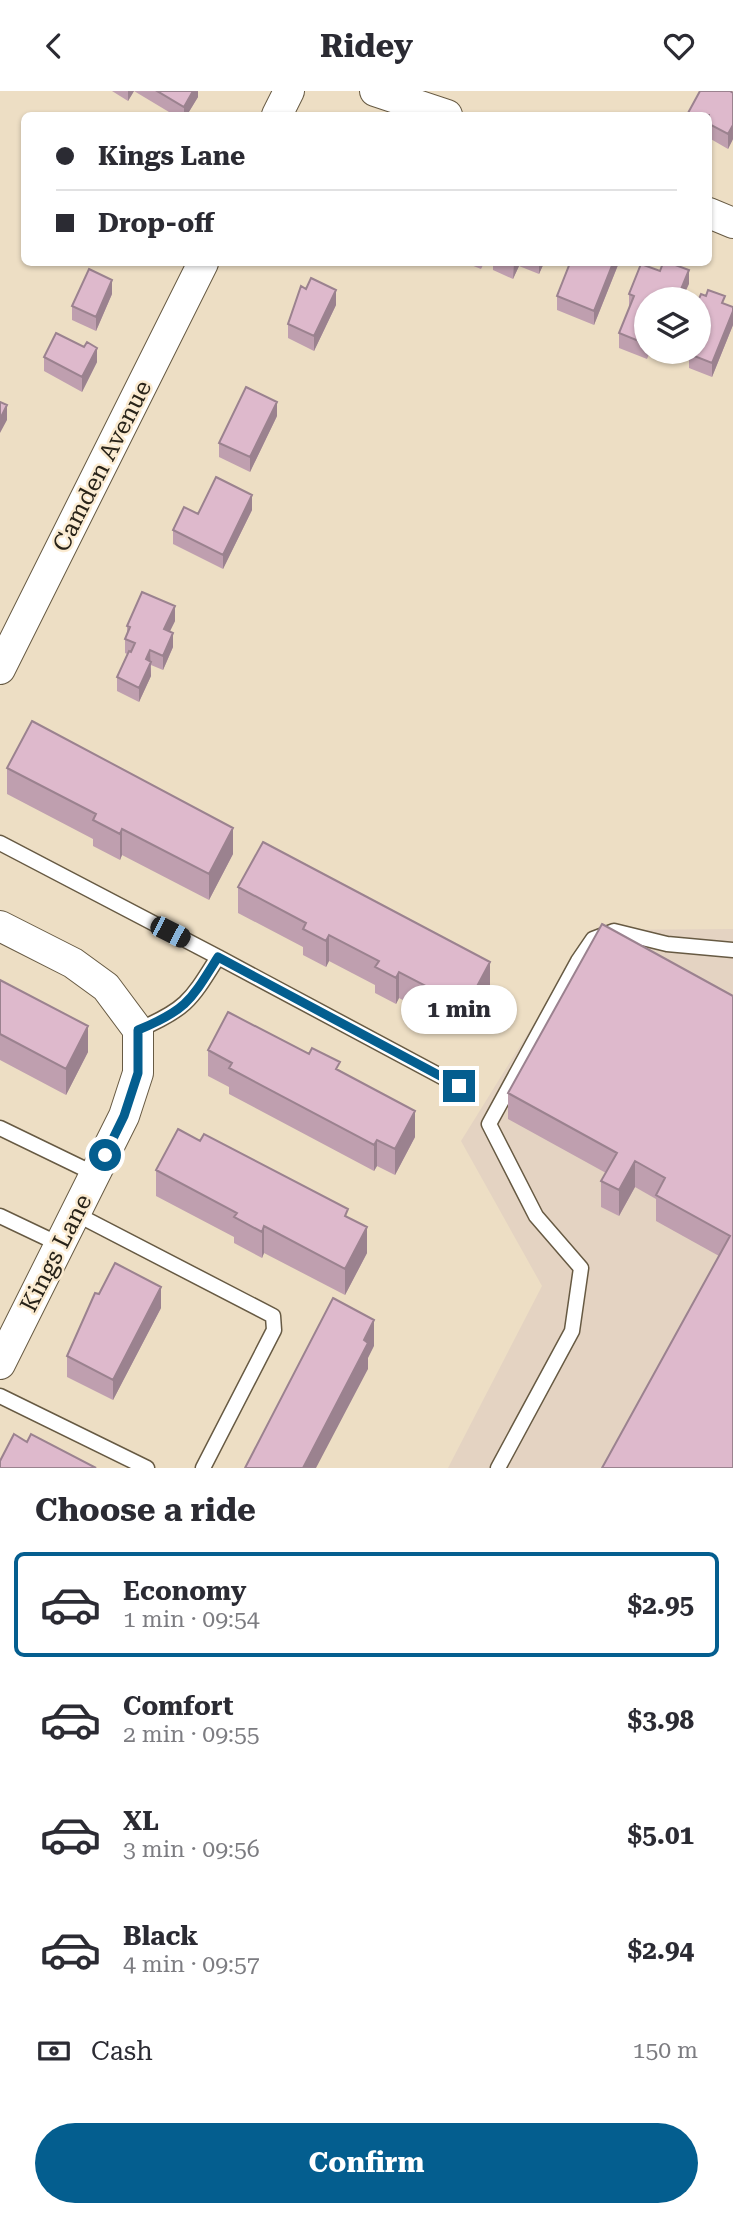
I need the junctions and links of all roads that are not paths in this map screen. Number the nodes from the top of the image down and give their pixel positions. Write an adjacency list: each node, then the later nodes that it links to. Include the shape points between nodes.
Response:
1 (289, 91): 3 (street)
2 (375, 91): 4 (street)
3 (278, 112)
4 (438, 112)
5 (712, 214): 6 (street)
6 (733, 223)
7 (202, 266): 8 (street, Camden Avenue)
8 (0, 669)
9 (0, 843): 12 (lane)
10 (0, 926): 13 (street, via 73,963 106,987)
11 (733, 950): 24 (lane, via 667,944 614,931 593,939 489,1124 536,1216 581,1268 572,1331)
12 (218, 957): 13 (lane, via 194,996 174,1015); 14 (lane)
13 (138, 1030): 16 (street, Kings Lane, via 138,1073 124,1116)
14 (459, 1086)
15 (0, 1128): 16 (lane)
16 (95, 1174): 17 (street, Kings Lane)
17 (76, 1214): 19 (street, Kings Lane); 23 (lane, via 273,1316 274,1330)
18 (0, 1216): 19 (lane)
19 (61, 1245): 20 (street, Kings Lane)
20 (0, 1364)
21 (0, 1396): 22 (lane)
22 (147, 1468)
23 (203, 1468)
24 (498, 1468)

